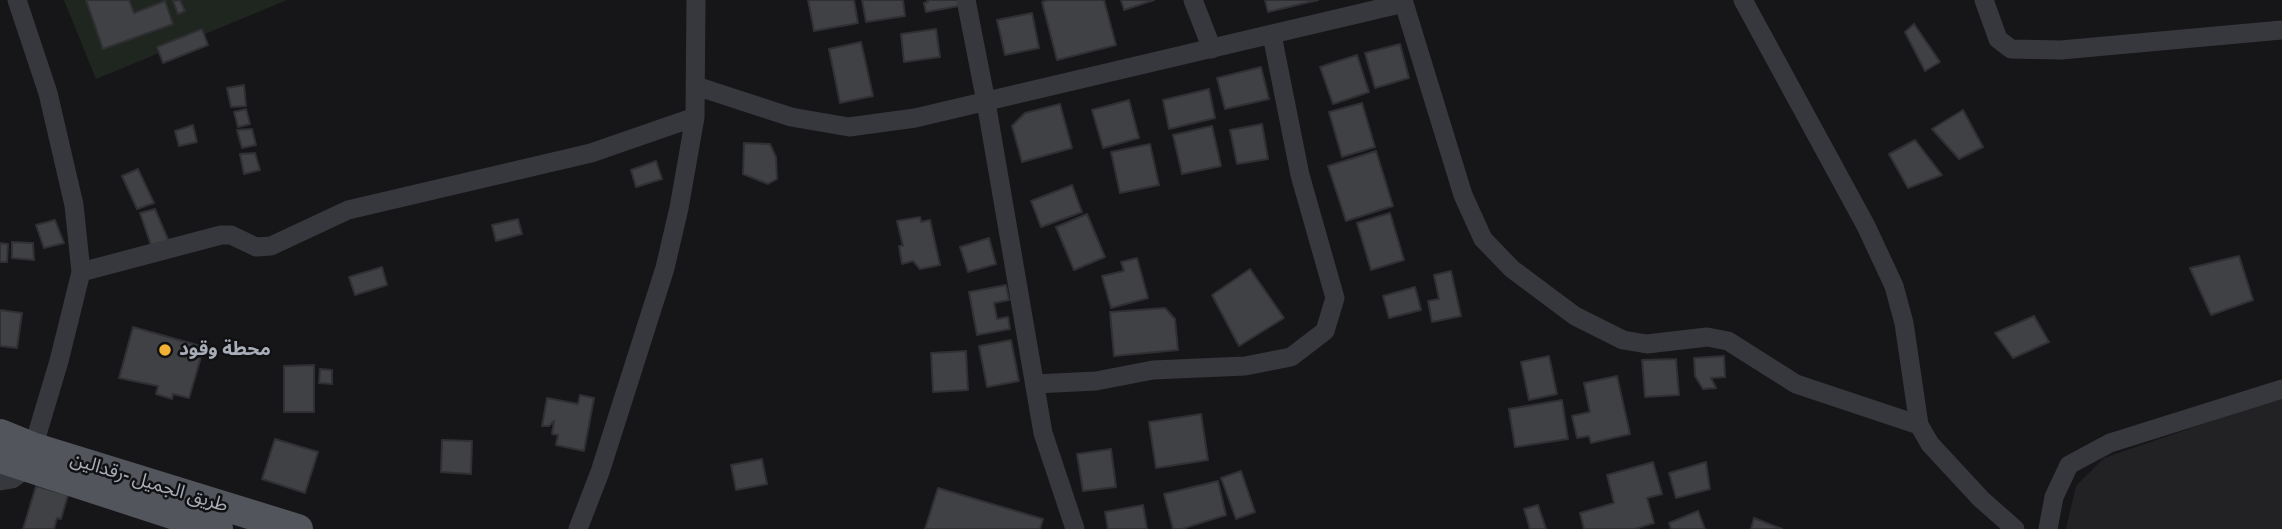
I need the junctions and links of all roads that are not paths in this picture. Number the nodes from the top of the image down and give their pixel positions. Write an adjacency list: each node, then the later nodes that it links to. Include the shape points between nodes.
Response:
1 (17, 0): 14 (street, via 48,93 74,205)
2 (696, 0): 11 (street)
3 (966, 0): 12 (street)
4 (1193, 0): 10 (street)
5 (1743, 0): 17 (street, via 1894,286)
6 (1984, 0): 8 (street, via 1998,39 2011,49 2061,50)
7 (1404, 2): 9 (street); 17 (street, via 1463,195 1483,239 1512,269 1575,316 1623,340 1647,344 1707,337 1728,341 1796,384)
8 (2282, 30)
9 (1272, 35): 10 (street); 15 (street, via 1300,175 1335,298 1325,331 1291,357 1245,366 1153,370 1096,381)
10 (1212, 49): 12 (street)
11 (696, 86): 12 (street, via 791,117 849,127); 13 (street)
12 (986, 102): 15 (street)
13 (695, 117): 14 (street, via 592,153 348,210 271,246 256,247 221,235); 23 (street, via 665,268)
14 (81, 271): 19 (street, via 59,361)
15 (1035, 384): 24 (street, via 1044,433)
16 (2282, 388): 26 (street, via 2110,443 2069,465 2054,498)
17 (1919, 425): 25 (street, via 1930,444)
18 (0, 434): 19 (main road, طريق الجميل -رقدالين)
19 (20, 458): 20 (street, via 12,479); 21 (main road, طريق الجميل -رقدالين); 22 (main road, طريق الجميل -رقدالين)
20 (0, 481)
21 (218, 529)
22 (299, 529)
23 (578, 529)
24 (1075, 529)
25 (2015, 529)
26 (2048, 529)

